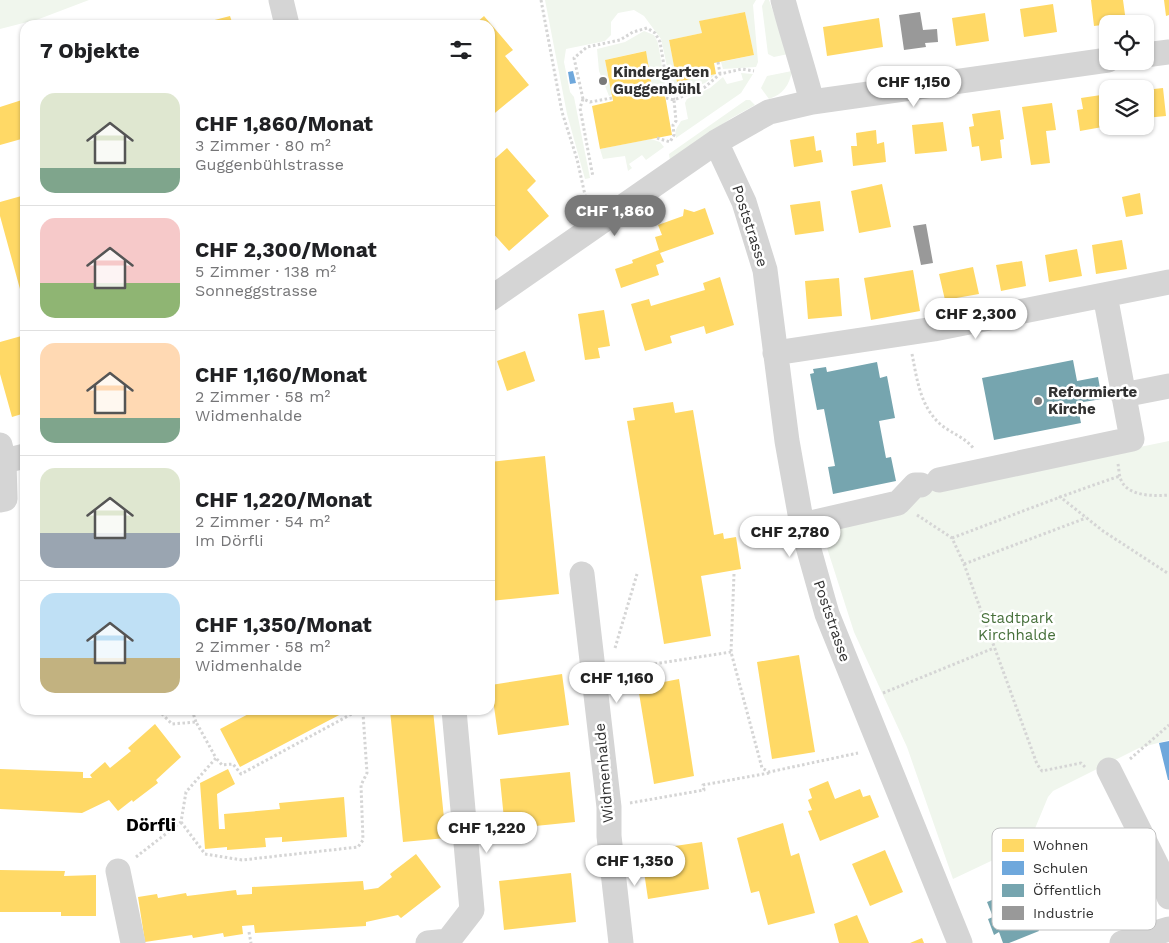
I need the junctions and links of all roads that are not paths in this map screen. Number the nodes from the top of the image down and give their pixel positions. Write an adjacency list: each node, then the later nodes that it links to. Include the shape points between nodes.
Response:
1 (281, 0): 3 (street)
2 (783, 0): 7 (street)
3 (286, 20)
4 (1169, 52): 5 (street)
5 (1154, 53)
6 (1099, 61): 7 (street)
7 (812, 102): 8 (street, via 770,112)
8 (716, 142): 11 (street); 12 (street, Poststrasse, via 741,195 765,270)
9 (1169, 282): 10 (street)
10 (1105, 295): 12 (street); 14 (street)
11 (495, 296)
12 (775, 353): 17 (street, Poststrasse)
13 (1169, 386): 14 (street)
14 (1123, 394): 17 (street, via 1132,439 915,485 898,503)
15 (7, 456): 16 (street, via 5,499)
16 (0, 500)
17 (802, 525): 29 (street, Poststrasse, via 827,614)
18 (582, 574): 28 (street, Widmenhalde)
19 (454, 715): 27 (street, via 472,910 448,941)
20 (1109, 770): 21 (street)
21 (1138, 828)
22 (1156, 864): 24 (street)
23 (118, 871): 26 (street)
24 (1169, 897)
25 (1169, 929): 30 (street)
26 (133, 943)
27 (428, 943)
28 (621, 943)
29 (960, 943)
30 (1122, 943)

